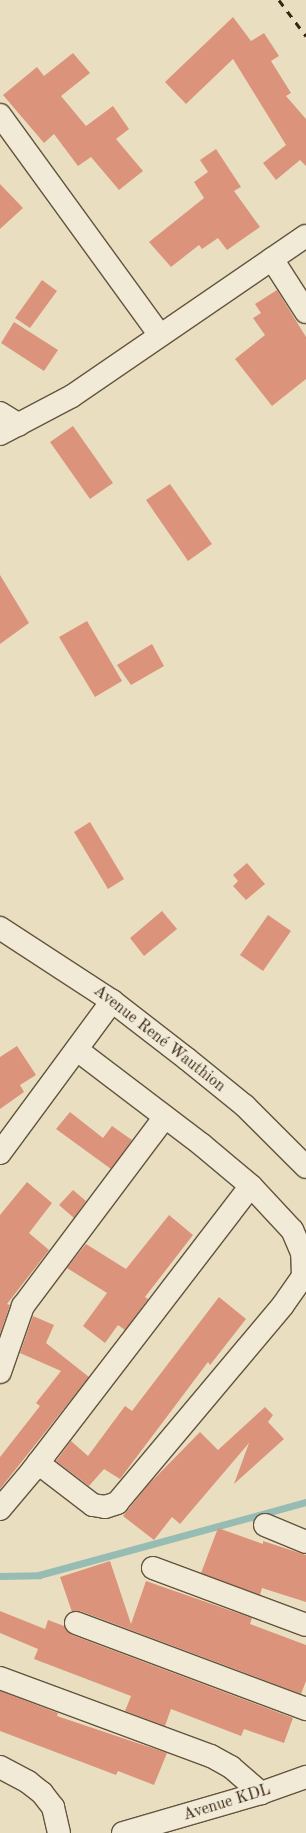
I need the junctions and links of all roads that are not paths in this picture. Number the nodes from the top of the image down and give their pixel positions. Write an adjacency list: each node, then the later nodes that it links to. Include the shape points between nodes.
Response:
1 (0, 114): 5 (street)
2 (306, 236): 3 (street)
3 (272, 259): 4 (street); 5 (street)
4 (306, 312)
5 (160, 335): 7 (street, via 72,396)
6 (0, 413): 7 (street)
7 (10, 430)
8 (0, 928): 9 (street, Avenue René Wauthion)
9 (112, 1001): 10 (street); 13 (street, Avenue René Wauthion, via 245,1106)
10 (77, 1050): 11 (street); 12 (street)
11 (165, 1117): 14 (street); 15 (street, via 23,1306)
12 (0, 1153)
13 (306, 1167)
14 (251, 1186): 16 (street); 16 (street, via 292,1230 298,1242 303,1271 296,1288 117,1503 105,1507 93,1505)
15 (0, 1372)
16 (38, 1463): 17 (street)
17 (0, 1509)
18 (265, 1525): 19 (street)
19 (306, 1542)
20 (153, 1568): 22 (street)
21 (76, 1623): 24 (street)
22 (306, 1625)
23 (0, 1678): 27 (street, via 211,1756 231,1767)
24 (306, 1709)
25 (0, 1767): 28 (street, via 42,1793 53,1807)
26 (306, 1777): 27 (street, Avenue KDL)
27 (261, 1793): 29 (street, Avenue KDL)
28 (59, 1833)
29 (123, 1833)

